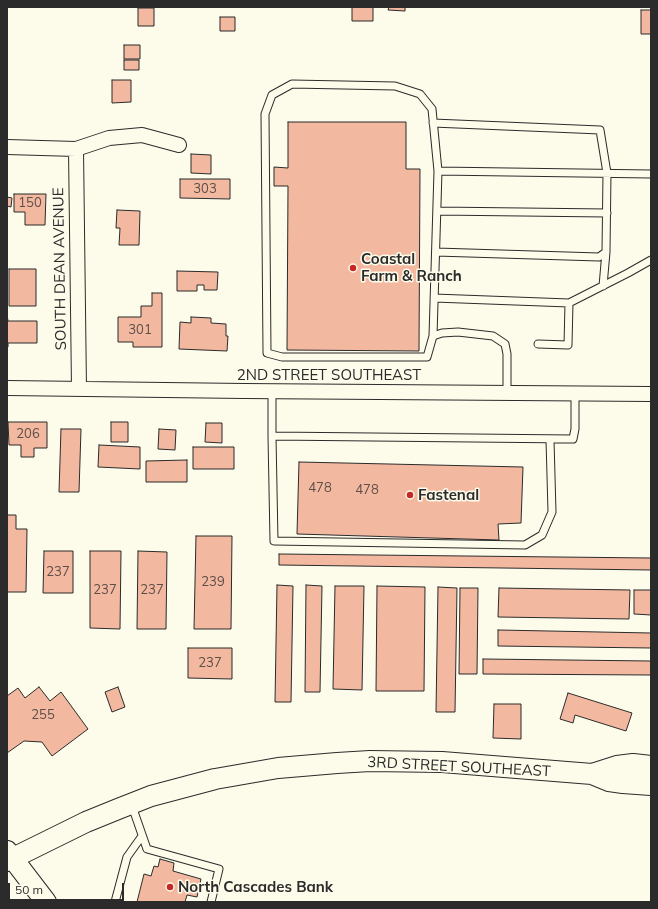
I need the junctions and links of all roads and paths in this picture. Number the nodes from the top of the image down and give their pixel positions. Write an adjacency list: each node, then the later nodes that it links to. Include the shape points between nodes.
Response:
1 (433, 123): 5 (lane); 6 (lane, via 600,130); 16 (lane, via 432,109 420,94 395,86 292,84 272,95 265,114 267,353 282,357 427,357)
2 (179, 145): 4 (street, via 142,135 109,138)
3 (7, 147): 4 (street)
4 (76, 149): 19 (street, SOUTH DEAN AVENUE)
5 (438, 171): 6 (lane); 8 (lane)
6 (607, 173): 7 (lane); 9 (lane)
7 (651, 174)
8 (437, 211): 9 (lane); 10 (lane)
9 (607, 213): 11 (lane)
10 (436, 252): 11 (lane, via 599,257); 14 (lane)
11 (606, 252): 13 (lane)
12 (651, 260): 13 (lane)
13 (602, 286): 15 (lane)
14 (434, 298): 15 (lane); 16 (lane)
15 (569, 303): 17 (lane, via 568,345)
16 (433, 336): 21 (lane, via 458,332 493,336 505,344)
17 (538, 344)
18 (7, 388): 19 (street, 2ND STREET SOUTHEAST)
19 (79, 389): 20 (street, 2ND STREET SOUTHEAST)
20 (272, 392): 21 (street, 2ND STREET SOUTHEAST); 24 (lane)
21 (507, 393): 22 (street, 2ND STREET SOUTHEAST)
22 (575, 394): 23 (street, 2ND STREET SOUTHEAST); 25 (lane, via 573,439)
23 (651, 394)
24 (272, 436): 25 (lane); 25 (lane, via 274,541 525,545 542,535 552,512)
25 (550, 440)
26 (651, 766): 27 (street, 3RD STREET SOUTHEAST, via 617,766)
27 (592, 774): 28 (street, 3RD STREET SOUTHEAST, via 609,781); 29 (street, 3RD STREET SOUTHEAST, via 442,762 337,763 278,768 215,779)
28 (651, 785)
29 (131, 804): 30 (lane); 31 (street, 3RD STREET SOUTHEAST)
30 (142, 836): 33 (lane, via 127,857); 34 (lane, via 147,849 219,869)
31 (9, 857): 32 (street)
32 (46, 902)
33 (115, 902)
34 (211, 902)

